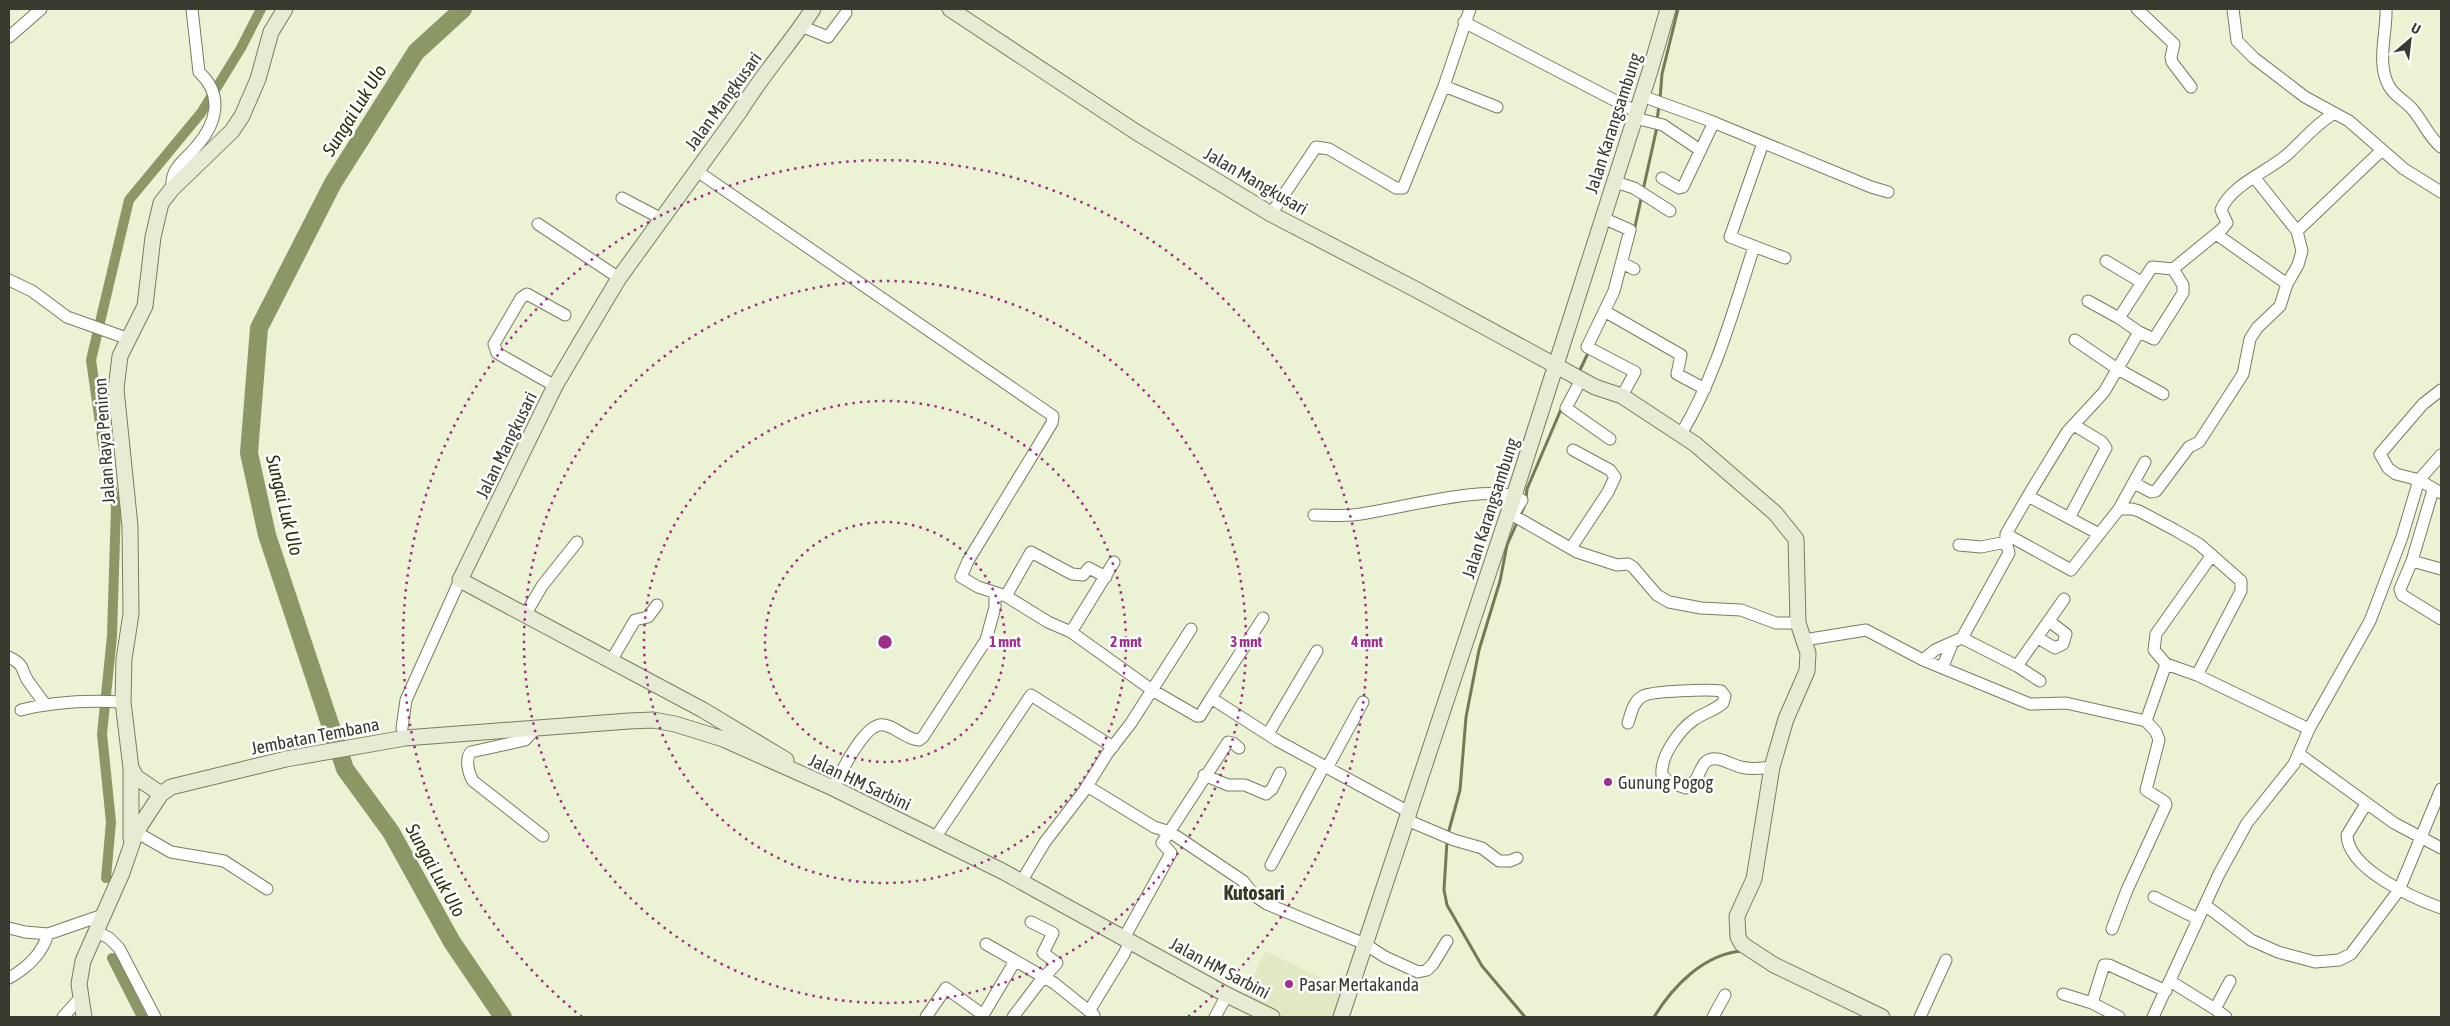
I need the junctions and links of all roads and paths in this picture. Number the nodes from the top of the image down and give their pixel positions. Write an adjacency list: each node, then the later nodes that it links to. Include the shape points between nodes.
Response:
1 (42, 9): 14 (street)
2 (192, 9): 30 (street, via 199,72 208,81 216,98 212,122 176,169 171,178)
3 (285, 9): 30 (main road, Jalan Raya Peniron, via 271,32 258,79 242,116 232,131)
4 (813, 9): 13 (main road, Jalan Mangkusari)
5 (950, 9): 35 (main road, Jalan Mangkusari, via 1136,132)
6 (1470, 9): 12 (street)
7 (1668, 9): 17 (main road, Jalan Karangsambung)
8 (2138, 9): 16 (street, via 2174,44 2172,62)
9 (2233, 9): 19 (street, via 2235,37 2240,44 2266,68)
10 (2386, 9): 23 (street, via 2383,69 2389,86 2413,110 2432,140)
11 (846, 13): 13 (street, via 828,37)
12 (1464, 22): 15 (street); 20 (street)
13 (802, 26): 26 (main road, Jalan Mangkusari, via 757,83)
14 (9, 37)
15 (1444, 86): 18 (street); 35 (street, via 1403,188 1396,188 1329,149 1316,147)
16 (2191, 86)
17 (1654, 100): 20 (main road, Jalan Karangsambung); 21 (street)
18 (1497, 108)
19 (2333, 114): 25 (street, via 2349,122); 28 (street, via 2312,128 2288,154)
20 (1640, 117): 24 (street, via 1663,126); 29 (main road, Jalan Karangsambung)
21 (1714, 122): 22 (street); 24 (street)
22 (1763, 144): 31 (street); 41 (street, via 1729,234 1731,239)
23 (2441, 147)
24 (1700, 150): 27 (street, via 1683,187)
25 (2382, 150): 32 (street, via 2404,169); 39 (street)
26 (697, 171): 37 (main road, Jalan Mangkusari); 89 (street, via 1053,416 1052,423 988,526 962,575 964,580)
27 (1662, 178)
28 (2254, 178): 39 (street); 40 (street, via 2223,205 2221,210 2227,223)
29 (1615, 182): 34 (street, via 1634,188); 36 (main road, Jalan Karangsambung)
30 (172, 189): 54 (main road, Jalan Raya Peniron, via 157,218 144,306)
31 (1888, 192)
32 (2441, 192)
33 (622, 198): 37 (street)
34 (1670, 211)
35 (1270, 214): 56 (main road, Jalan Mangkusari, via 1415,288)
36 (1603, 218): 50 (street, via 1630,229 1626,265); 56 (main road, Jalan Karangsambung)
37 (662, 219): 45 (main road, Jalan Mangkusari)
38 (538, 224): 45 (street)
39 (2297, 231): 48 (street, via 2302,251)
40 (2216, 234): 44 (street); 48 (street)
41 (1754, 247): 42 (street); 60 (street)
42 (1785, 258)
43 (2106, 261): 47 (street)
44 (2173, 269): 47 (street, via 2152,267); 53 (street, via 2183,284 2183,293 2154,339)
45 (619, 278): 59 (main road, Jalan Mangkusari)
46 (9, 280): 54 (street, via 81,323)
47 (2141, 282): 52 (street)
48 (2287, 284): 71 (street, via 2280,306 2250,339 2243,374 2199,442 2189,447 2156,491)
49 (2088, 301): 52 (street)
50 (1606, 312): 60 (street, via 1680,355 1677,374); 63 (street, via 1587,348 1635,372)
51 (564, 316): 59 (street, via 529,294 524,295 494,347 497,353)
52 (2119, 318): 53 (street)
53 (2139, 332): 57 (street)
54 (129, 339): 113 (main road, Jalan Raya Peniron, via 120,356 116,389 130,526 131,614 124,659)
55 (2075, 340): 57 (street)
56 (1556, 366): 58 (main road, Jalan Mangkusari); 73 (main road, Jalan Karangsambung)
57 (2116, 368): 62 (street); 64 (street, via 2104,392)
58 (1578, 376): 63 (main road, Jalan Mangkusari, via 1596,387); 66 (street, via 1566,408)
59 (555, 386): 88 (main road, Jalan Mangkusari)
60 (1706, 389): 65 (street)
61 (2441, 390): 70 (street, via 2422,404 2380,454 2396,474)
62 (2163, 394)
63 (1622, 396): 65 (main road, Jalan Mangkusari)
64 (2074, 425): 74 (street, via 2061,440); 77 (street, via 2102,442 2106,448)
65 (1680, 434): 96 (main road, Jalan Mangkusari, via 1775,513 1796,539)
66 (1610, 439)
67 (1573, 450): 82 (street, via 1610,470 1614,477 1608,492)
68 (2441, 455): 70 (street)
69 (2145, 462): 71 (street)
70 (2420, 480): 72 (street); 120 (street, via 2370,620)
71 (2134, 484): 75 (street)
72 (2437, 492): 85 (street)
73 (1514, 496): 76 (street, via 1489,492 1353,515); 82 (street, via 1522,500 1514,513 1519,520); 137 (main road, Jalan Karangsambung)
74 (2028, 496): 77 (street); 79 (street)
75 (2119, 509): 78 (street); 83 (street, via 2139,511 2199,544)
76 (1314, 515)
77 (2069, 518): 78 (street)
78 (2099, 534): 79 (street, via 2072,570)
79 (2006, 538): 81 (street, via 1981,547); 101 (street, via 2009,553)
80 (577, 542): 92 (street, via 542,586)
81 (1959, 545)
82 (1570, 548): 96 (street, via 1617,565 1628,564 1657,595 1669,602 1701,608 1735,609 1776,623)
83 (2212, 555): 106 (street, via 2156,634 2154,650); 109 (street, via 2241,580 2241,591)
84 (1114, 562): 87 (street)
85 (2412, 562): 86 (street); 94 (street, via 2402,582 2402,595)
86 (2441, 569)
87 (1106, 577): 89 (street, via 1089,568 1083,575 1072,574 1031,552); 98 (street)
88 (460, 580): 92 (main road); 121 (street, via 406,700)
89 (1001, 595): 98 (street); 133 (street, via 986,640 923,737 910,739 885,725 873,726)
90 (2064, 599): 95 (street)
91 (656, 605): 104 (street, via 648,617 635,620)
92 (525, 615): 104 (main road)
93 (1263, 618): 112 (street)
94 (2441, 619)
95 (2050, 621): 99 (street); 99 (street, via 2066,634 2063,644 2055,648)
96 (1798, 623): 100 (main road, Jalan Mangkusari)
97 (1191, 629): 111 (street)
98 (1071, 632): 111 (street)
99 (2038, 638): 107 (street)
100 (1804, 640): 105 (street, via 1862,629); 127 (main road, Jalan Mangkusari, via 1808,653 1807,671 1786,720)
101 (1958, 640): 105 (street, via 1935,650); 107 (street); 108 (street)
102 (1316, 651): 122 (street)
103 (9, 657): 115 (street, via 21,664 26,678)
104 (611, 660): 130 (main road, via 767,747 789,762)
105 (1923, 660): 108 (street)
106 (2166, 664): 109 (street); 117 (street)
107 (2017, 666): 110 (street)
108 (1942, 668): 117 (street, via 2030,704 2066,703)
109 (2197, 676): 120 (street)
110 (2040, 681)
111 (1152, 690): 112 (street, via 1198,716); 123 (street)
112 (1211, 698): 122 (street)
113 (123, 702): 115 (street, via 91,700); 128 (main road, Jalan Raya Peniron)
114 (1363, 702): 126 (street)
115 (44, 704): 116 (street)
116 (21, 710)
117 (2146, 721): 157 (street, via 2159,740 2146,790 2166,806)
118 (1628, 723): 127 (street, via 1634,705 1644,695 1721,691 1725,696 1723,704 1693,721 1683,732 1664,759 1662,775 1669,782 1686,788 1693,784 1704,762 1709,759 1715,758 1742,768)
119 (537, 727): 121 (main road, Jalan HM Sarbini); 130 (main road, Jalan HM Sarbini, via 629,720 660,722 714,736); 140 (street, via 525,740 471,752 468,760 473,780)
120 (2309, 729): 125 (street)
121 (398, 734): 135 (main road, Jembatan Tembana, via 186,782)
122 (1268, 734): 126 (street)
123 (1113, 746): 132 (street); 141 (street, via 1031,695)
124 (1239, 748): 131 (street, via 1228,742)
125 (2299, 754): 136 (street); 151 (street, via 2247,823)
126 (1326, 767): 137 (street); 146 (street)
127 (1772, 767): 187 (main road, Jalan Mangkusari, via 1754,879 1737,916 1738,937 1742,944 1781,969)
128 (131, 768): 135 (main road, via 136,777); 143 (main road, Jalan Raya Peniron)
129 (1280, 773): 131 (street, via 1266,794 1246,785 1228,785)
130 (799, 774): 133 (main road, Jalan HM Sarbini)
131 (1204, 776): 139 (street)
132 (1087, 786): 139 (street, via 1154,826); 147 (street, via 1045,842)
133 (833, 788): 141 (main road, Jalan HM Sarbini)
134 (2441, 789): 142 (street)
135 (161, 794): 138 (main road)
136 (2366, 804): 142 (street); 149 (street, via 2349,828 2347,842 2358,859)
137 (1408, 816): 145 (street, via 1454,840 1482,848 1499,860); 163 (main road, Jalan Karangsambung)
138 (136, 832): 143 (main road); 148 (street, via 171,852 224,861)
139 (1170, 832): 160 (street, via 1162,843 1171,853); 163 (street, via 1243,881 1255,896 1267,904)
140 (543, 836)
141 (934, 838): 147 (main road, Jalan HM Sarbini)
142 (2422, 838): 144 (street); 149 (street)
143 (131, 848): 153 (main road)
144 (2441, 848)
145 (1518, 858)
146 (1271, 865)
147 (1021, 882): 160 (main road, Jalan HM Sarbini)
148 (267, 890)
149 (2399, 890): 151 (street, via 2351,954 2328,962 2304,960 2252,940); 152 (street)
150 (2154, 896): 154 (street)
151 (2205, 906): 154 (street)
152 (2441, 908)
153 (103, 915): 158 (main road); 159 (street)
154 (2198, 919): 169 (street)
155 (1031, 922): 166 (street, via 1053,933 1043,953 1057,962)
156 (9, 928): 159 (street)
157 (2112, 929)
158 (95, 931): 173 (main road, via 83,961); 180 (street, via 119,948)
159 (48, 934): 167 (street, via 39,954)
160 (1127, 940): 171 (main road, Jalan HM Sarbini); 176 (street, via 1124,954)
161 (1447, 941): 163 (street, via 1433,964 1418,972)
162 (986, 944): 165 (street)
163 (1365, 944): 185 (main road, Jalan Karangsambung)
164 (1946, 960): 188 (street)
165 (1015, 961): 166 (street); 177 (street)
166 (1044, 977): 176 (street); 182 (street)
167 (9, 978)
168 (2230, 981): 175 (street)
169 (2168, 986): 174 (street, via 2106,965 2102,967); 175 (street); 190 (street)
170 (2063, 994): 174 (street)
171 (1227, 995): 183 (street); 184 (main road, Jalan HM Sarbini)
172 (1725, 995): 186 (street)
173 (80, 998): 178 (street); 179 (main road)
174 (2092, 1003): 189 (street)
175 (2215, 1009): 191 (street)
176 (1090, 1014)
177 (982, 1016): 181 (street, via 946,988)
178 (63, 1017)
179 (84, 1017)
180 (155, 1017)
181 (926, 1017)
182 (1013, 1017)
183 (1215, 1017)
184 (1272, 1017)
185 (1341, 1017)
186 (1713, 1017)
187 (1882, 1017)
188 (1920, 1017)
189 (2119, 1017)
190 (2153, 1017)
191 (2226, 1017)

